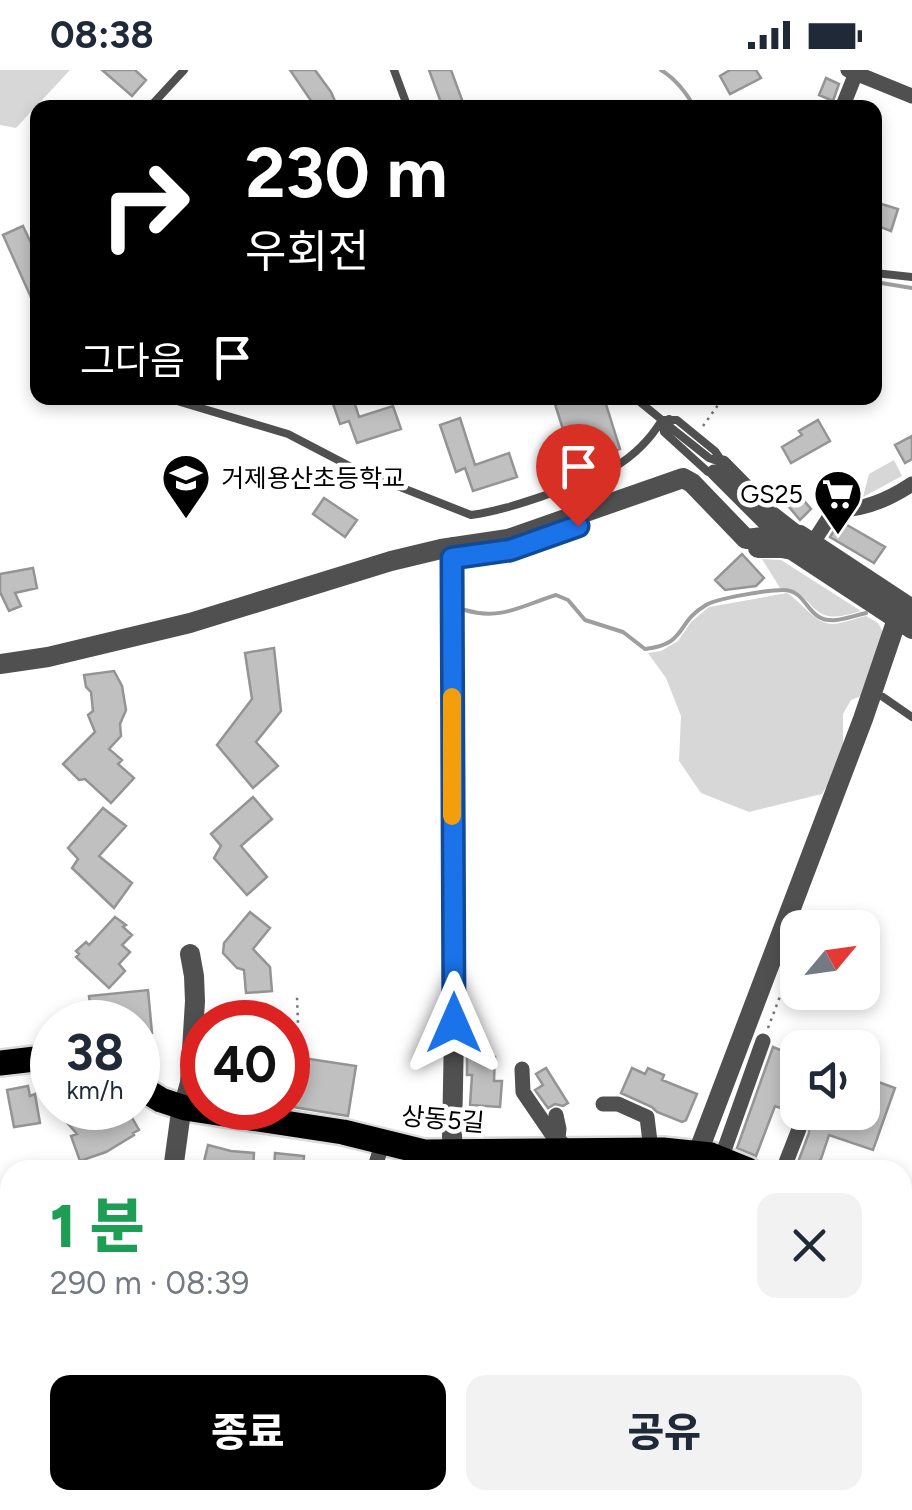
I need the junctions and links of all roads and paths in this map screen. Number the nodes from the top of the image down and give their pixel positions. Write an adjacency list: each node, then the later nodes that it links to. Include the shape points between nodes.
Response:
1 (184, 70): 5 (lane)
2 (394, 70): 6 (lane)
3 (852, 72): 4 (street); 7 (street)
4 (912, 96)
5 (156, 100)
6 (405, 100)
7 (844, 100)
8 (882, 275): 9 (lane)
9 (912, 277)
10 (191, 405): 13 (lane, via 288,434 471,516 599,476 640,449)
11 (645, 405): 13 (lane)
12 (718, 405): 14 (path)
13 (666, 420): 15 (lane, via 677,420 715,451); 15 (lane, via 664,432 708,472)
14 (702, 427)
15 (718, 468): 17 (street); 20 (street)
16 (912, 484): 20 (street, via 855,511 834,510)
17 (755, 514): 18 (street); 19 (street, via 758,528)
18 (776, 535): 19 (street); 20 (street)
19 (741, 539): 20 (street, via 749,549); 21 (street, via 683,478 508,539)
20 (802, 543): 22 (street)
21 (446, 553): 23 (street, via 391,561 190,624); 24 (street, via 193,632); 49 (street)
22 (906, 608): 25 (street); 53 (street)
23 (0, 664)
24 (0, 674)
25 (883, 697): 26 (lane); 54 (street)
26 (912, 717)
27 (186, 955): 40 (street, via 195,1001 190,1084)
28 (297, 997): 30 (path)
29 (780, 997): 31 (path)
30 (297, 1000)
31 (764, 1042): 55 (street)
32 (30, 1060): 33 (main road)
33 (0, 1063)
34 (522, 1069): 44 (street, via 523,1092)
35 (30, 1073): 36 (main road)
36 (0, 1076)
37 (160, 1101): 40 (main road, 상동5길)
38 (603, 1104): 43 (street, via 647,1117)
39 (160, 1106): 40 (main road, 상동5길)
40 (177, 1112): 45 (street); 46 (street); 47 (main road, 상동5길, via 341,1143); 48 (main road, 상동5길, via 343,1132)
41 (556, 1115): 44 (street)
42 (799, 1130): 56 (street)
43 (651, 1150): 44 (main road, 상동5길); 52 (main road, 상동5길)
44 (572, 1151): 50 (main road, 상동5길); 51 (main road, 상동5길)
45 (165, 1160)
46 (174, 1160)
47 (372, 1160)
48 (452, 1160)
49 (456, 1160)
50 (468, 1160)
51 (655, 1160)
52 (698, 1160)
53 (709, 1160)
54 (709, 1160)
55 (709, 1160)
56 (787, 1160)

